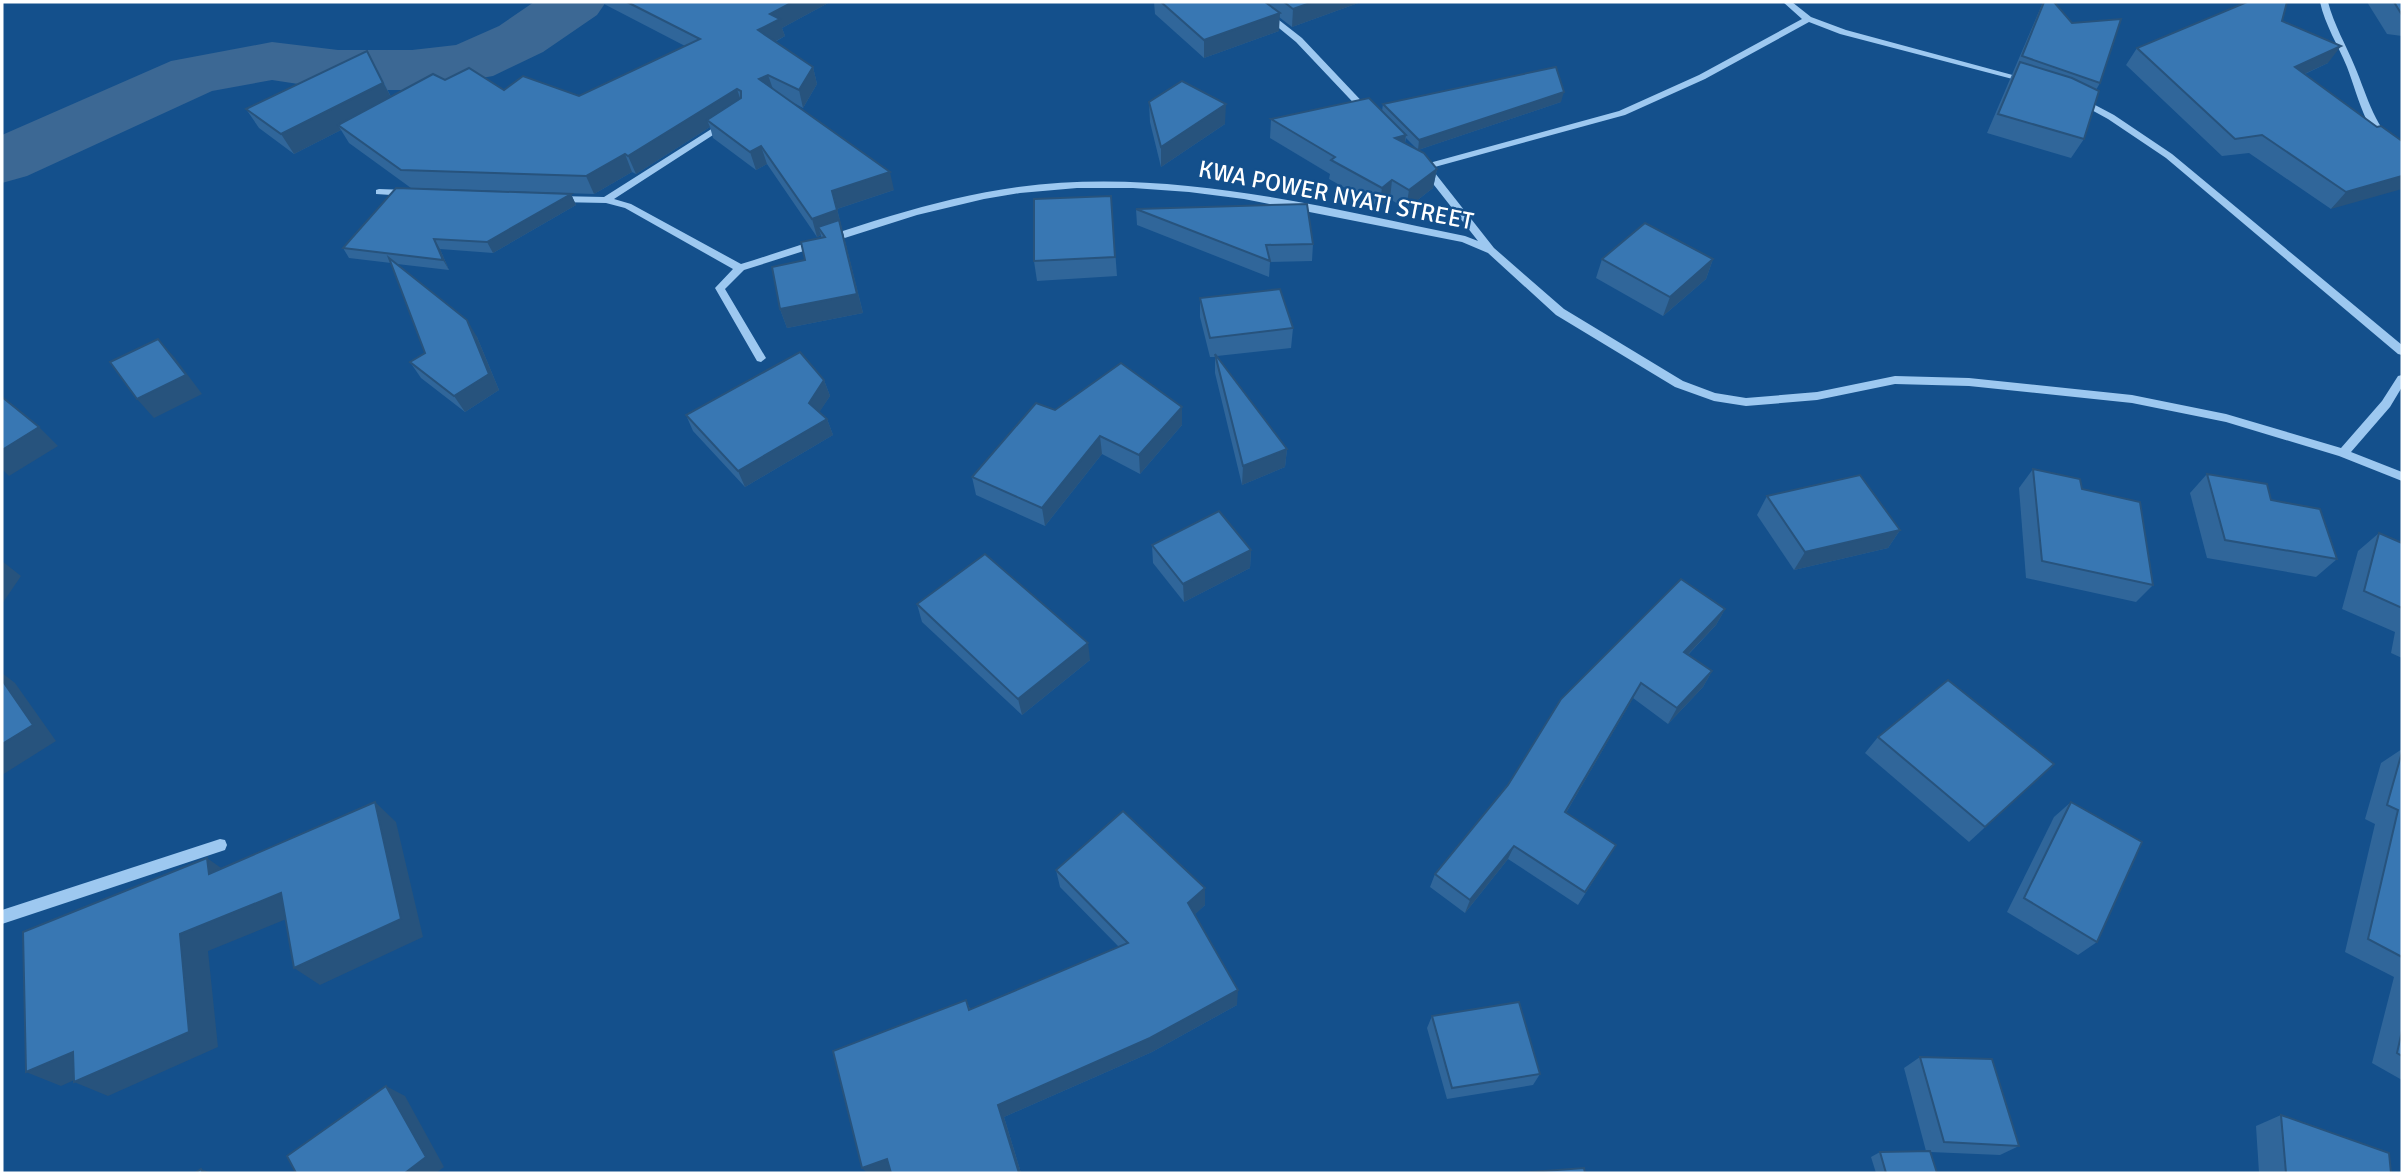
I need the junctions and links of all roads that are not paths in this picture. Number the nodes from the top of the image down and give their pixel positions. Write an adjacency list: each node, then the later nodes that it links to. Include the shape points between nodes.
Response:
1 (1251, 2): 7 (street, via 1298,40)
2 (1787, 2): 4 (street)
3 (2324, 2): 9 (street, via 2363,106 2377,133)
4 (1808, 19): 5 (street); 14 (street, via 1712,72 1622,113 1421,164)
5 (2042, 85)
6 (2070, 96): 16 (street, via 2169,156)
7 (1373, 118)
8 (731, 119): 13 (street)
9 (2402, 155)
10 (379, 192): 11 (street)
11 (421, 193)
12 (544, 199): 13 (street)
13 (606, 200): 15 (street, via 628,206)
14 (1492, 251): 15 (street, KWA POWER NYATI STREET, via 1465,239 1237,194 1170,185 1104,184 1020,190 951,203); 19 (street, KWA POWER NYATI STREET, via 1560,312 1679,384 1714,397 1745,402 1817,396 1895,380 1969,382 2132,399 2226,418)
15 (740, 268): 17 (street, via 720,288)
16 (2402, 351)
17 (761, 358)
18 (2402, 379): 19 (street)
19 (2343, 453): 20 (street, KWA POWER NYATI STREET)
20 (2402, 477)
21 (220, 845): 22 (street)
22 (2, 917)

